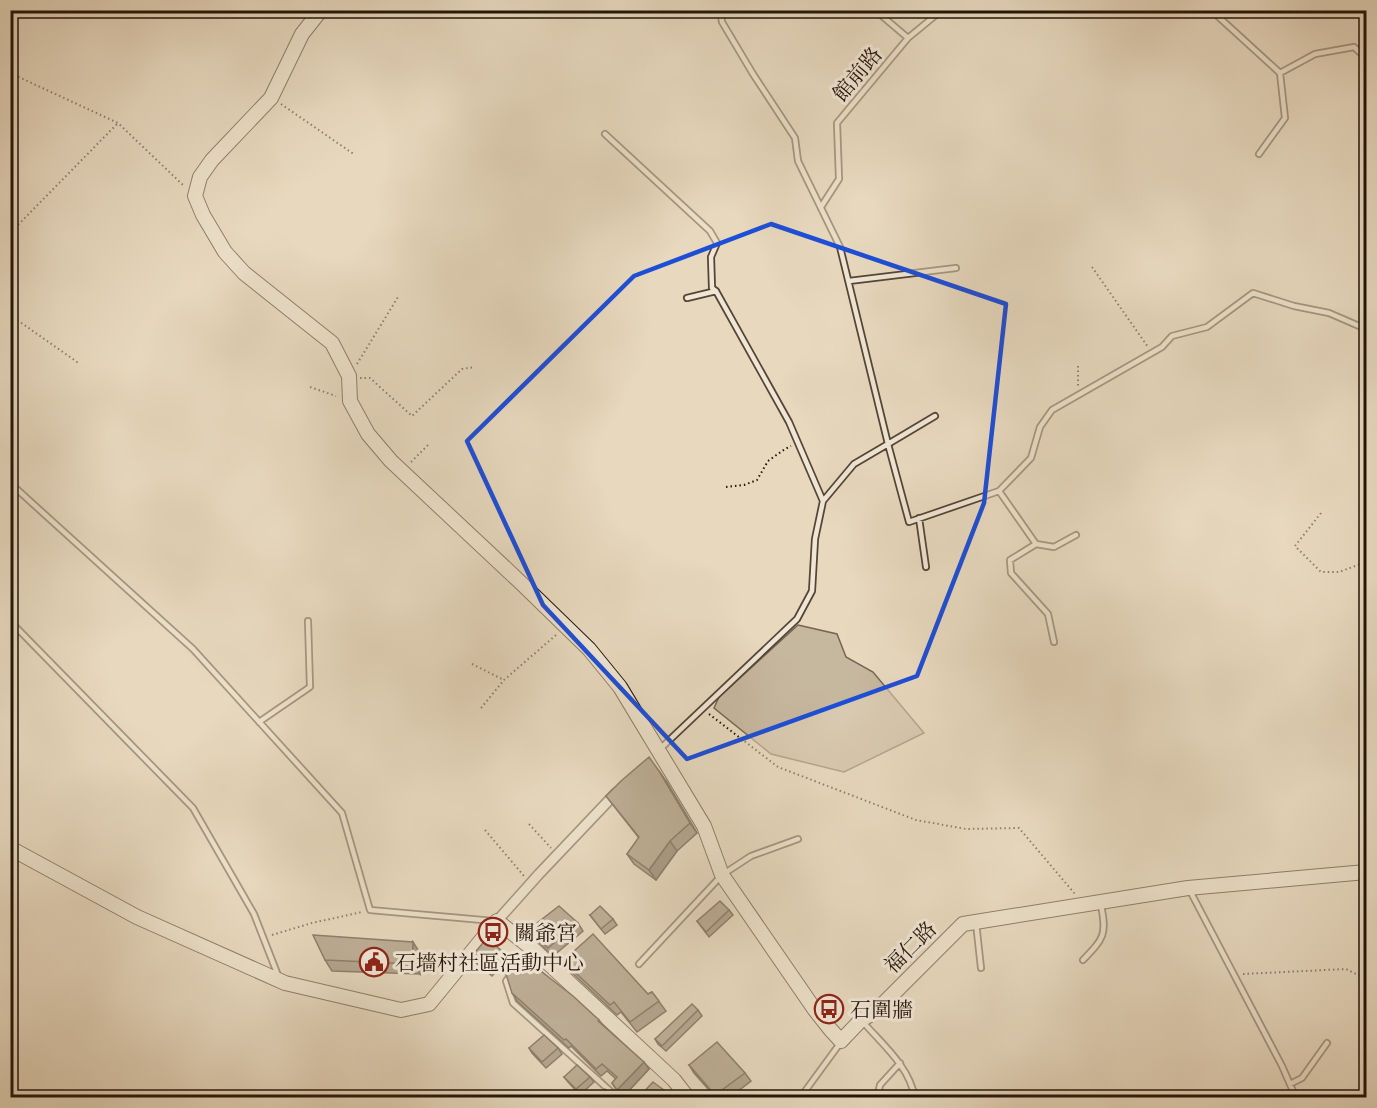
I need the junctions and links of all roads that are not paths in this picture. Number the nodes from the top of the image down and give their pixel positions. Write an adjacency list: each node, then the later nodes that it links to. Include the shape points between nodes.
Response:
1 (321, 10): 30 (street, via 302,34 271,98 200,177 195,196 203,215 225,252 244,273 332,343 349,376 350,401 368,434 391,461 589,649 620,687)
2 (720, 10): 11 (lane, via 722,22 795,138 798,161)
3 (875, 10): 6 (lane)
4 (942, 10): 6 (lane, 館前路)
5 (1211, 10): 8 (lane)
6 (908, 38): 11 (lane, 館前路, via 837,123 839,179)
7 (1366, 58): 8 (lane, via 1354,47 1315,54)
8 (1280, 73): 10 (lane, via 1284,118)
9 (605, 134): 14 (lane, via 710,231 717,243 711,257 712,288)
10 (1259, 154)
11 (821, 207): 13 (lane, via 840,247)
12 (956, 268): 13 (lane)
13 (849, 281): 18 (lane)
14 (716, 291): 15 (lane); 21 (lane, via 778,403)
15 (687, 298)
16 (1366, 329): 20 (lane, via 1329,313 1253,293 1207,327 1172,336 1162,347 1052,410 1040,427 1031,458)
17 (935, 416): 18 (lane)
18 (888, 444): 21 (lane, via 854,464); 22 (lane, via 909,522)
19 (10, 483): 29 (lane, via 193,649)
20 (999, 491): 22 (lane); 24 (lane)
21 (823, 501): 30 (lane, via 814,539 812,591 797,620)
22 (919, 518): 25 (lane)
23 (1076, 535): 24 (lane, via 1054,547)
24 (1036, 544): 28 (lane, via 1010,560 1011,573 1048,614)
25 (926, 567)
26 (10, 621): 44 (lane, via 193,808 254,914)
27 (308, 621): 29 (lane, via 310,687)
28 (1054, 642)
29 (259, 722): 38 (lane, via 342,813 370,910)
30 (654, 755): 35 (street, via 704,825)
31 (627, 783): 38 (street)
32 (798, 839): 35 (lane, via 751,856)
33 (10, 848): 44 (street, via 137,917)
34 (1366, 872): 36 (street, 福仁路)
35 (722, 875): 41 (lane); 46 (street, via 815,1010)
36 (1188, 888): 37 (street, 福仁路); 49 (lane)
37 (1101, 902): 39 (street, 福仁路); 40 (lane, via 1105,923 1101,941)
38 (497, 921): 44 (street, via 429,1004 401,1010); 51 (street, via 674,1080)
39 (976, 921): 42 (lane); 45 (street, 福仁路, via 963,924 875,1012)
40 (1083, 960)
41 (639, 964)
42 (981, 968)
43 (513, 970): 50 (lane, via 506,981 513,1003)
44 (280, 980)
45 (861, 1020): 46 (street, 福仁路); 48 (lane)
46 (841, 1041): 52 (lane)
47 (1328, 1043): 49 (lane, via 1302,1078)
48 (900, 1063): 53 (lane, via 880,1085); 54 (lane, via 913,1085)
49 (1290, 1084): 55 (lane)
50 (618, 1098)
51 (688, 1098)
52 (800, 1098)
53 (877, 1098)
54 (915, 1098)
55 (1296, 1098)

